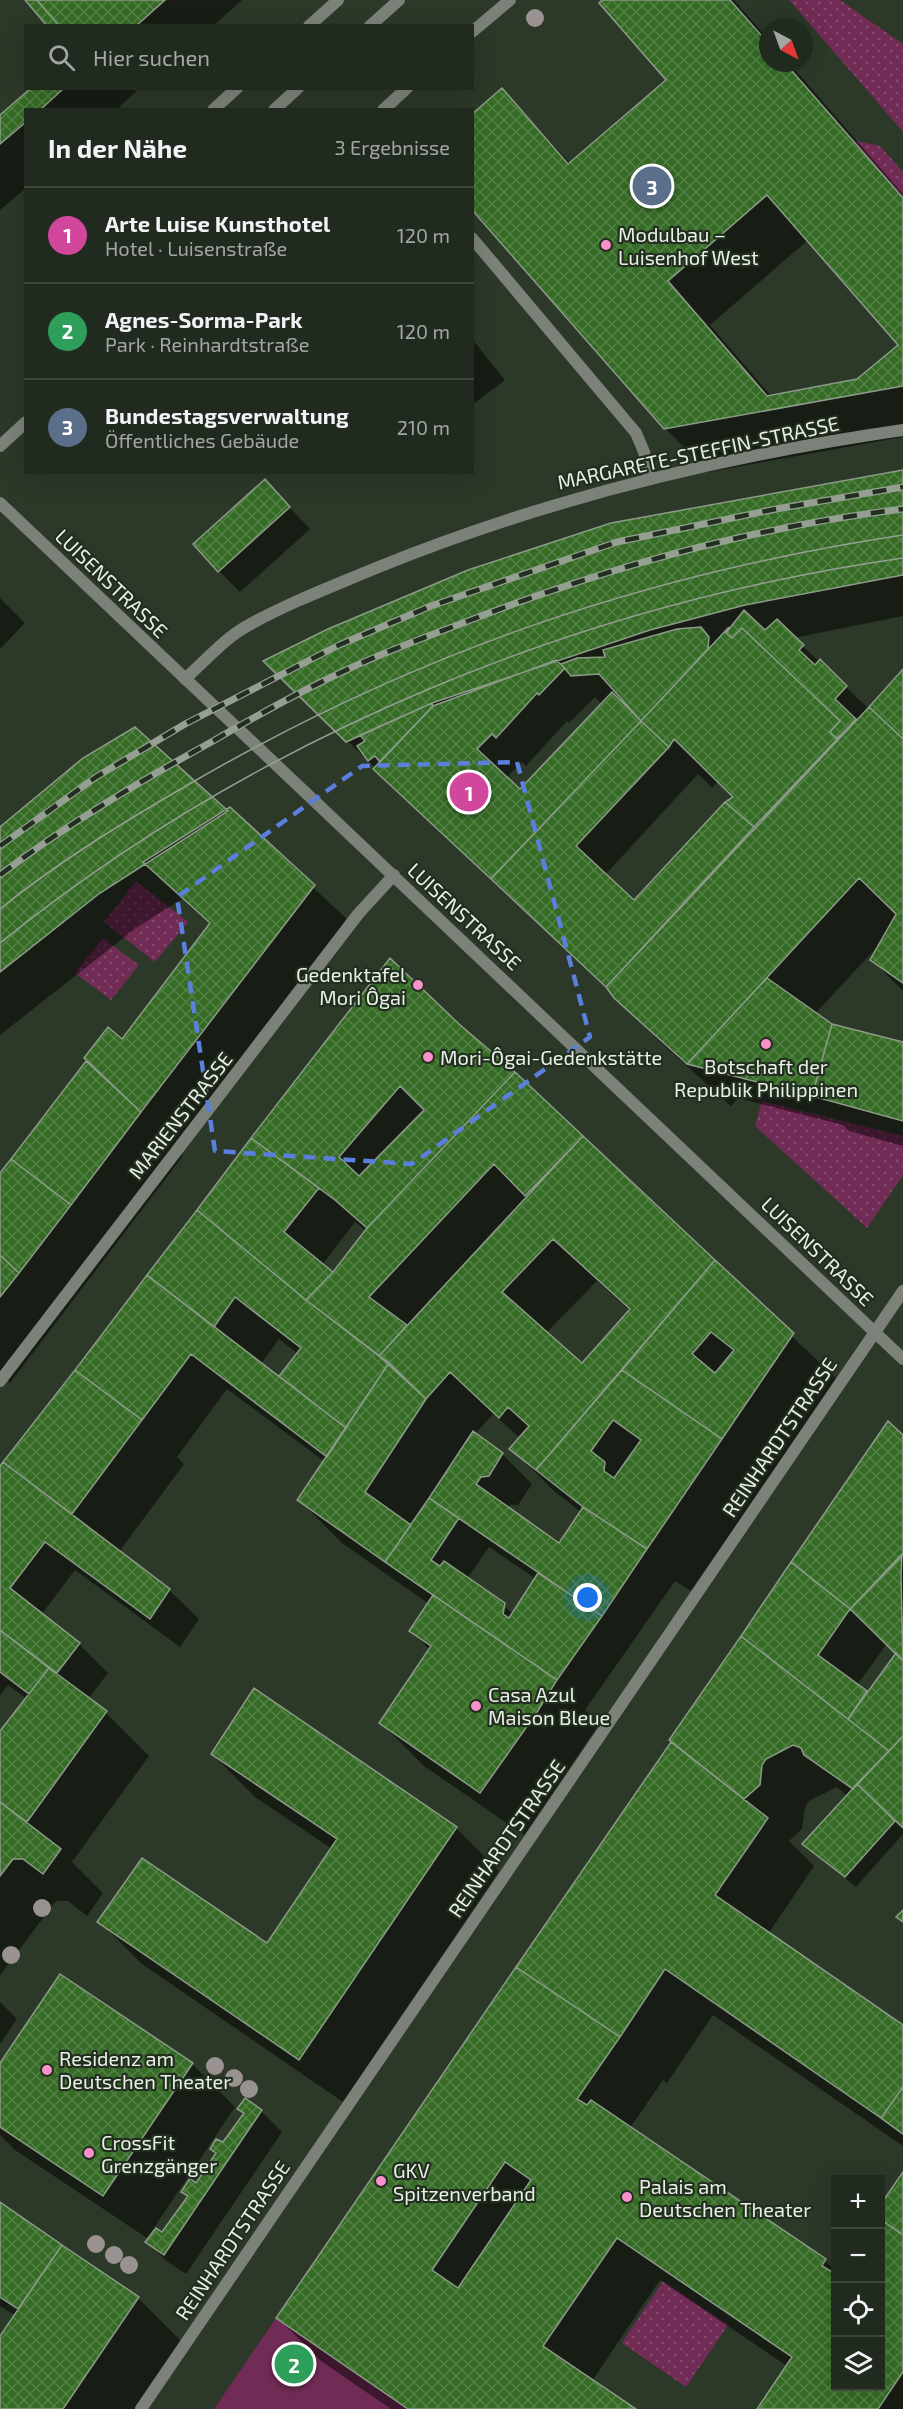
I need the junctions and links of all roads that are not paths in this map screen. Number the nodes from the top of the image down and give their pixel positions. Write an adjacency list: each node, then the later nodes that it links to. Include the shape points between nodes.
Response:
1 (338, 0): 4 (street)
2 (399, 0): 5 (street)
3 (510, 0): 6 (street)
4 (311, 24)
5 (372, 24)
6 (474, 30)
7 (235, 90): 10 (street)
8 (296, 90): 11 (street)
9 (405, 90): 12 (street)
10 (215, 108)
11 (276, 108)
12 (385, 108)
13 (474, 240): 17 (street, via 636,433)
14 (24, 424): 16 (street)
15 (903, 430): 17 (street, MARGARETE-STEFFIN-STRASSE)
16 (0, 446)
17 (650, 479): 19 (street, MARGARETE-STEFFIN-STRASSE, via 496,522 324,590 247,627)
18 (0, 502): 19 (street, LUISENSTRASSE)
19 (185, 679): 20 (street, LUISENSTRASSE)
20 (394, 875): 22 (street, LUISENSTRASSE); 24 (street, MARIENSTRASSE, via 359,914)
21 (903, 1290): 22 (street, REINHARDTSTRASSE)
22 (875, 1333): 23 (street, LUISENSTRASSE); 25 (street, REINHARDTSTRASSE)
23 (903, 1359)
24 (0, 1381)
25 (141, 2409)

